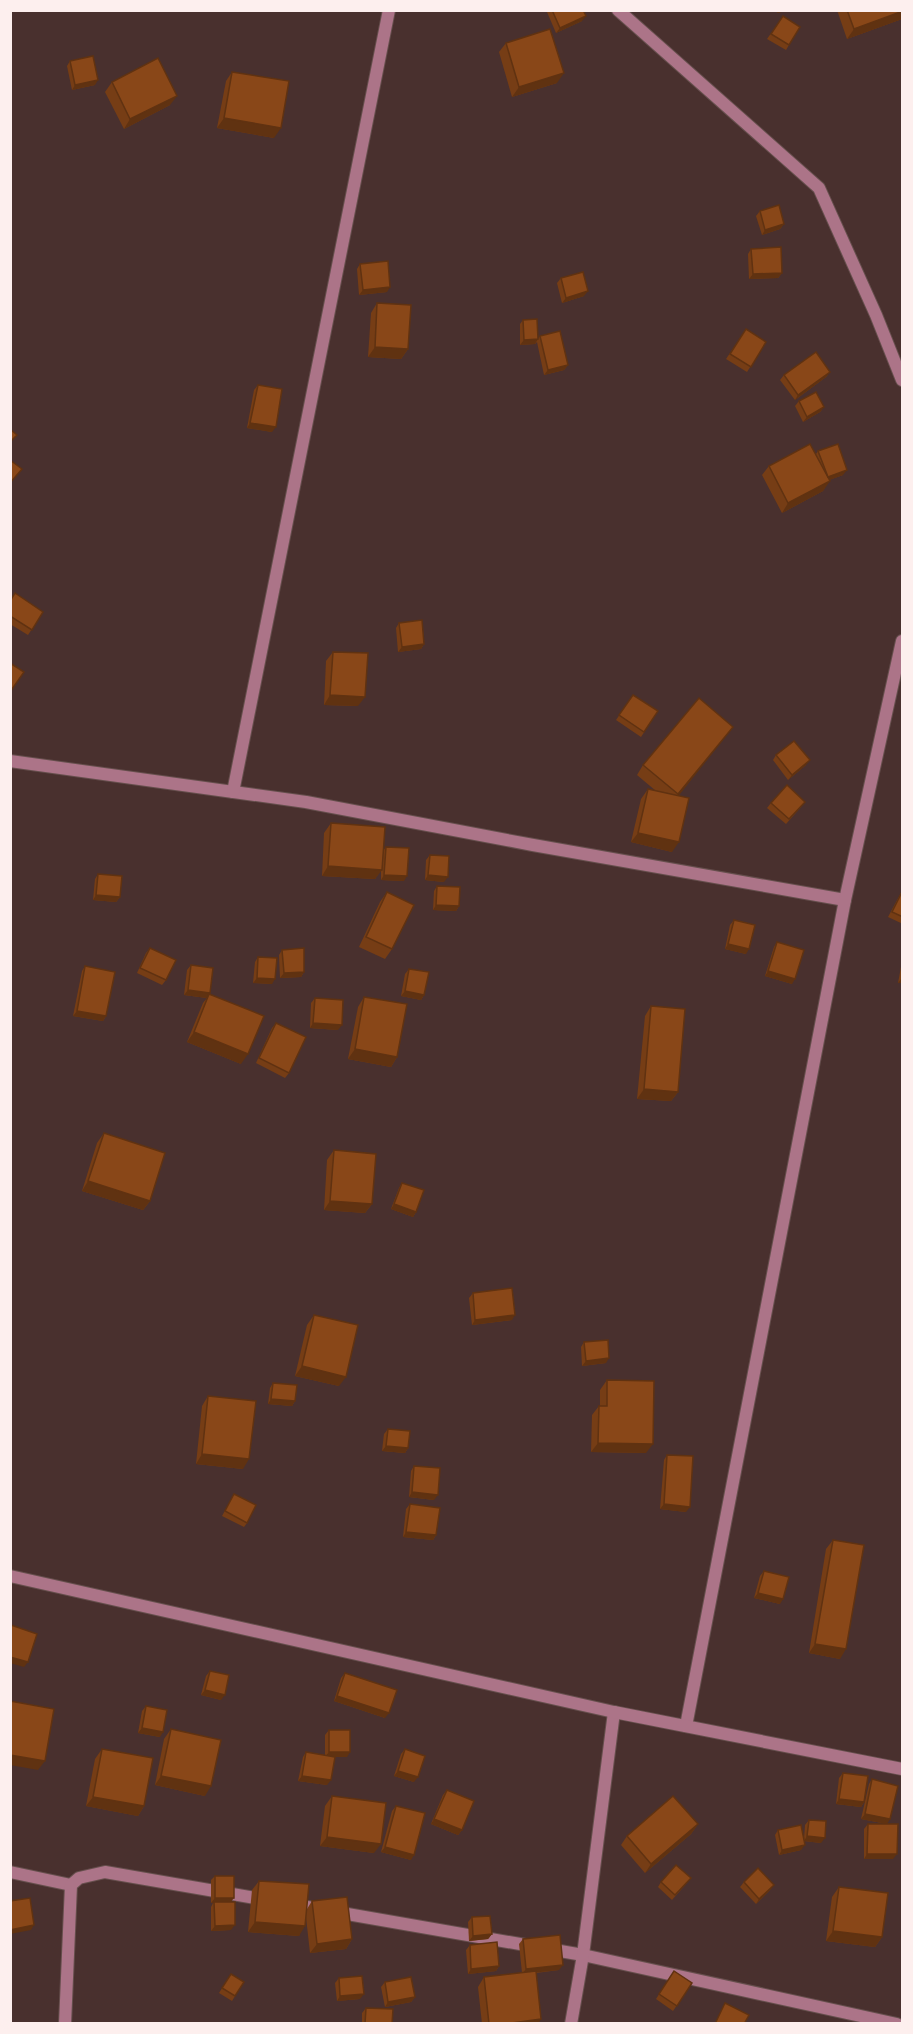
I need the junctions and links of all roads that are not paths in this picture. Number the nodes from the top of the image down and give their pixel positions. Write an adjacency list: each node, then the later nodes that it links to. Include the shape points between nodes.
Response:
1 (389, 10): 6 (street)
2 (618, 10): 3 (street, via 819,188)
3 (903, 380)
4 (903, 641): 7 (street)
5 (10, 761): 6 (street)
6 (233, 792): 7 (street)
7 (845, 900): 10 (street)
8 (10, 1576): 9 (street)
9 (614, 1712): 10 (street); 14 (street)
10 (686, 1726): 11 (street)
11 (903, 1769)
12 (10, 1872): 13 (street)
13 (71, 1885): 14 (street, via 79,1878 105,1872); 15 (street)
14 (583, 1955): 16 (street); 17 (street)
15 (65, 2024)
16 (571, 2024)
17 (897, 2024)

